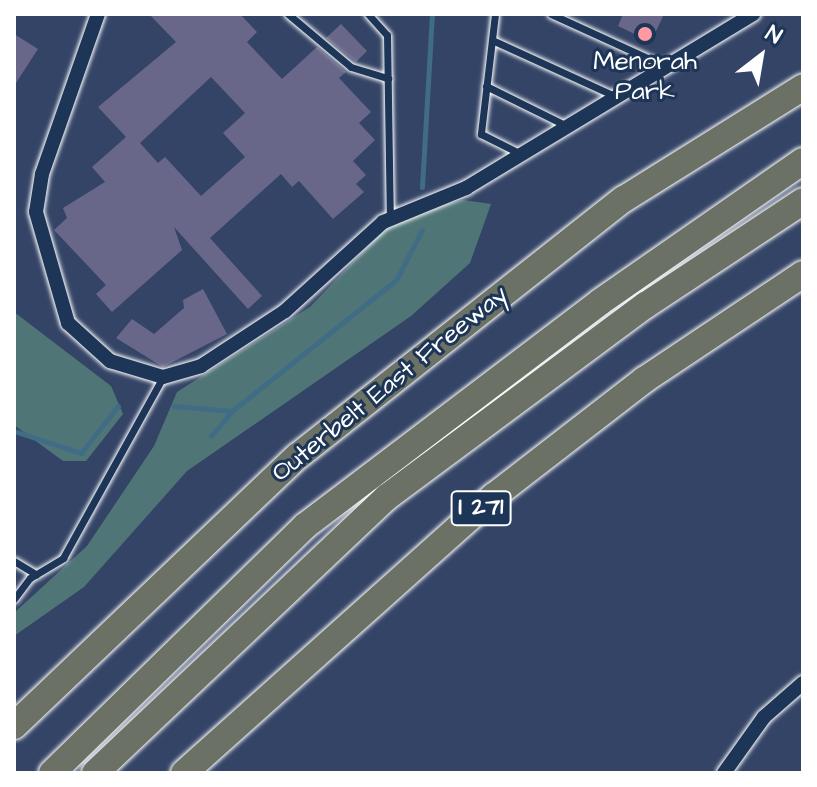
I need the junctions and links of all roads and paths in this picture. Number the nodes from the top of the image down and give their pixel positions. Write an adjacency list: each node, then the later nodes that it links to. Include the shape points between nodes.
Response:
1 (98, 14): 20 (street, via 42,174 36,212 68,323 110,361)
2 (288, 14): 10 (lane, via 351,67)
3 (360, 14): 7 (lane)
4 (495, 14): 8 (lane)
5 (551, 14): 9 (lane)
6 (753, 14): 9 (street)
7 (368, 17): 10 (lane, via 387,35)
8 (492, 40): 12 (lane); 13 (lane)
9 (667, 67): 13 (street)
10 (388, 78): 18 (lane)
11 (803, 85): 25 (highway, Outerbelt East Freeway, via 624,199 298,456)
12 (486, 86): 14 (lane); 15 (lane, via 481,134)
13 (617, 97): 14 (street)
14 (568, 127): 15 (street)
15 (522, 154): 18 (street)
16 (803, 161): 26 (highway, via 600,302 305,526)
17 (803, 201): 27 (highway, via 646,305 387,497)
18 (390, 219): 20 (street, via 285,311 201,366)
19 (803, 274): 28 (highway, I 271, via 644,380 494,496)
20 (163, 377): 22 (lane, via 63,558)
21 (14, 561): 22 (lane)
22 (36, 574): 23 (lane)
23 (14, 599)
24 (803, 683): 29 (street, via 764,717)
25 (14, 726)
26 (52, 773)
27 (95, 773)
28 (184, 773)
29 (724, 773)

